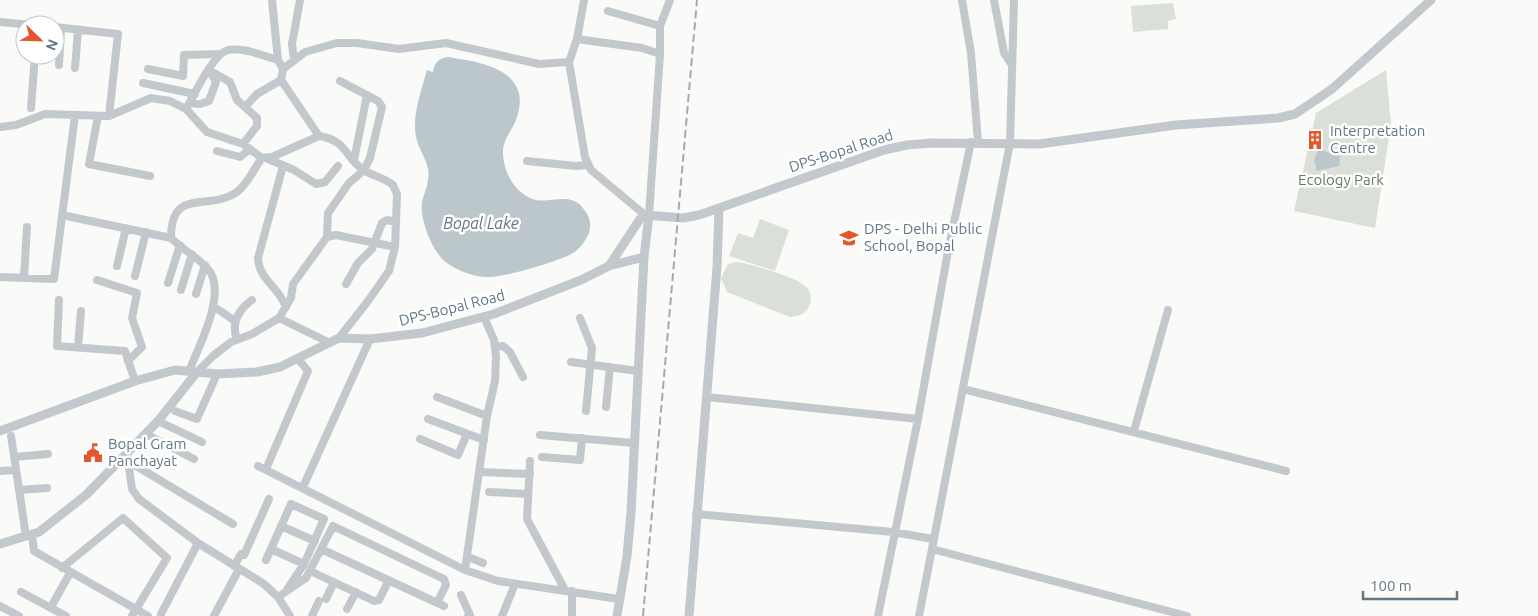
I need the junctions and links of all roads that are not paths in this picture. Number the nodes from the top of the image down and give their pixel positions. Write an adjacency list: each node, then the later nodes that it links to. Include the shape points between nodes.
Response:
1 (272, 0): 18 (street)
2 (300, 0): 19 (street, via 292,44)
3 (584, 0): 15 (street)
4 (670, 0): 12 (street)
5 (962, 0): 40 (street, via 971,53)
6 (994, 0): 22 (street, via 1004,53)
7 (1014, 0): 22 (street)
8 (1431, 0): 41 (street, DPS-Bopal Road, via 1338,84 1295,114 1176,125 1039,144)
9 (608, 11): 12 (street)
10 (0, 22): 11 (street)
11 (15, 23)
12 (660, 26): 17 (street)
13 (65, 29): 14 (street)
14 (78, 30): 23 (street); 37 (street, via 118,34)
15 (577, 38): 17 (street); 20 (street)
16 (219, 54): 18 (street, via 230,50 248,51); 24 (street, via 184,55 182,76); 26 (street)
17 (660, 54): 54 (street)
18 (278, 60): 25 (street)
19 (294, 60): 20 (street, via 312,50 337,43 399,49 446,43 539,64); 25 (street)
20 (569, 62): 47 (street)
21 (34, 65): 34 (street)
22 (1012, 65): 41 (street)
23 (75, 68)
24 (148, 69)
25 (283, 69): 27 (street)
26 (209, 70): 30 (street); 32 (street, via 216,82 209,101); 33 (street, via 230,82 236,100)
27 (281, 80): 33 (street, via 257,94); 39 (street)
28 (340, 81): 31 (street)
29 (143, 83): 30 (street)
30 (195, 94): 32 (street)
31 (367, 95): 45 (street); 50 (street, via 382,107 372,152)
32 (188, 106): 37 (street, via 151,98); 42 (street, via 208,132)
33 (245, 107): 42 (street, via 257,118 257,126)
34 (31, 108)
35 (75, 115): 36 (street); 38 (street, via 44,114 16,125); 53 (street)
36 (98, 116): 37 (street); 51 (street, via 88,164)
37 (110, 116)
38 (0, 126)
39 (319, 136): 44 (street); 45 (street, via 332,138)
40 (978, 142): 41 (street, DPS-Bopal Road); 52 (street, DPS-Bopal Road, via 907,145 884,150); 111 (street, via 948,251)
41 (1010, 143): 103 (street)
42 (247, 147): 43 (street, via 240,157); 44 (street)
43 (217, 151)
44 (264, 158): 48 (street); 60 (street, via 236,193 185,204 177,210 171,225)
45 (354, 160): 50 (street)
46 (528, 161): 47 (street)
47 (588, 165): 54 (street)
48 (283, 166): 49 (street, via 316,184 325,182); 80 (street, via 258,258 261,274 280,293)
49 (338, 166)
50 (364, 170): 55 (street, via 393,184 397,194); 59 (street, via 348,183 328,213)
51 (150, 176)
52 (719, 208): 54 (street, DPS-Bopal Road, via 683,218); 105 (street)
53 (62, 215): 57 (street); 71 (street, via 54,280)
54 (647, 215): 65 (street); 68 (street, via 640,219)
55 (396, 222): 61 (street, via 384,221); 63 (street)
56 (27, 227): 71 (street)
57 (126, 228): 58 (street); 67 (street)
58 (146, 232): 60 (street); 69 (street)
59 (327, 237): 61 (street, via 336,235); 80 (street, via 293,284)
60 (171, 238): 62 (street)
61 (375, 243): 63 (street); 74 (street)
62 (180, 245): 64 (street); 73 (street)
63 (394, 247): 87 (street, via 389,271)
64 (192, 254): 66 (street); 75 (street)
65 (644, 257): 68 (street, DPS-Bopal Road); 98 (street)
66 (205, 265): 76 (street); 79 (street, via 216,282)
67 (117, 266)
68 (609, 266): 83 (street, DPS-Bopal Road)
69 (135, 276)
70 (0, 277): 71 (street)
71 (24, 278)
72 (97, 280): 94 (street, via 137,293 132,318 142,347)
73 (168, 283)
74 (346, 284)
75 (181, 290)
76 (196, 294)
77 (59, 300): 91 (street, via 57,346)
78 (252, 300): 86 (street, via 242,308)
79 (213, 306): 86 (street); 99 (street)
80 (286, 307): 84 (street)
81 (1168, 310): 114 (street)
82 (81, 311): 91 (street)
83 (484, 317): 89 (street, DPS-Bopal Road, via 422,333); 92 (street)
84 (279, 318): 88 (street); 90 (street)
85 (580, 318): 96 (street, via 592,348)
86 (235, 322): 88 (street)
87 (338, 338): 89 (street, DPS-Bopal Road); 90 (street)
88 (236, 340): 99 (street)
89 (370, 340): 136 (street)
90 (328, 342): 93 (street)
91 (78, 347): 94 (street, via 125,351)
92 (495, 348): 101 (street, via 503,346 510,352); 109 (street, via 495,381)
93 (298, 359): 100 (street, via 257,372); 136 (street, via 308,371 262,468)
94 (128, 361): 102 (street)
95 (571, 362): 96 (street)
96 (591, 365): 97 (street); 108 (street)
97 (610, 367): 98 (street); 106 (street)
98 (638, 370): 123 (street)
99 (193, 372): 100 (street); 102 (street, via 174,370); 112 (street)
100 (217, 374): 107 (street, via 197,419)
101 (523, 378)
102 (135, 381): 113 (street)
103 (963, 389): 114 (street); 146 (street)
104 (437, 397): 109 (street)
105 (707, 397): 111 (street); 141 (street)
106 (606, 407)
107 (175, 411)
108 (586, 411)
109 (488, 416): 121 (street)
110 (428, 418): 116 (street)
111 (918, 419): 144 (street)
112 (158, 421): 115 (street); 122 (street)
113 (0, 430)
114 (1134, 431): 132 (street)
115 (146, 434): 126 (street); 128 (street)
116 (467, 434): 120 (street, via 458,455); 121 (street)
117 (540, 435): 119 (street)
118 (11, 436): 125 (street)
119 (582, 438): 123 (street); 127 (street, via 580,460)
120 (420, 439)
121 (484, 440): 133 (street)
122 (202, 442)
123 (634, 443): 171 (street, via 628,548)
124 (48, 454): 125 (street)
125 (14, 457): 130 (street)
126 (128, 457): 142 (street); 145 (street, via 86,495 39,532); 148 (street, via 132,489 139,499)
127 (542, 457)
128 (194, 459)
129 (530, 461): 134 (street)
130 (16, 470): 131 (street); 137 (street)
131 (0, 471)
132 (1286, 471)
133 (479, 472): 134 (street); 153 (street)
134 (530, 474): 139 (street)
135 (47, 488): 137 (street)
136 (303, 488): 159 (street)
137 (20, 490): 145 (street)
138 (489, 492): 139 (street)
139 (528, 494): 166 (street, via 530,529)
140 (268, 499): 157 (street, via 244,556 241,554)
141 (696, 514): 144 (street); 187 (street)
142 (232, 524)
143 (281, 526): 147 (street); 147 (street, via 290,504 293,504 324,519); 150 (street)
144 (893, 532): 146 (street); 188 (street)
145 (29, 536): 149 (street); 158 (street, via 34,551)
146 (933, 539): 152 (street)
147 (315, 541): 156 (street)
148 (198, 543): 157 (street); 176 (street)
149 (0, 544)
150 (271, 549): 154 (street); 156 (street)
151 (321, 549): 160 (street); 162 (street); 162 (street, via 333,526 444,579 446,585 441,605)
152 (932, 549): 189 (street); 190 (street)
153 (468, 557): 155 (street); 159 (street)
154 (266, 560)
155 (483, 563)
156 (304, 564): 165 (street)
157 (236, 567): 170 (street); 180 (street)
158 (62, 568): 161 (street); 175 (street, via 123,518 167,558)
159 (465, 570): 164 (street)
160 (310, 571): 163 (street); 165 (street, via 304,581)
161 (70, 573): 173 (street); 175 (street)
162 (390, 580): 168 (street, via 377,601)
163 (334, 582): 168 (street); 182 (street)
164 (515, 584): 166 (street); 184 (street)
165 (287, 590): 170 (street)
166 (568, 591): 171 (street); 185 (street)
167 (21, 592): 173 (street)
168 (356, 592): 174 (street)
169 (462, 595): 183 (street)
170 (278, 597): 181 (street)
171 (619, 599): 186 (street)
172 (0, 606): 177 (street)
173 (51, 607): 178 (street)
174 (347, 609)
175 (134, 613): 179 (street)
176 (161, 614)
177 (18, 616)
178 (66, 616)
179 (148, 616)
180 (214, 616)
181 (290, 616)
182 (312, 616)
183 (468, 616)
184 (502, 616)
185 (572, 616)
186 (617, 616)
187 (689, 616)
188 (878, 616)
189 (919, 616)
190 (1187, 616)

